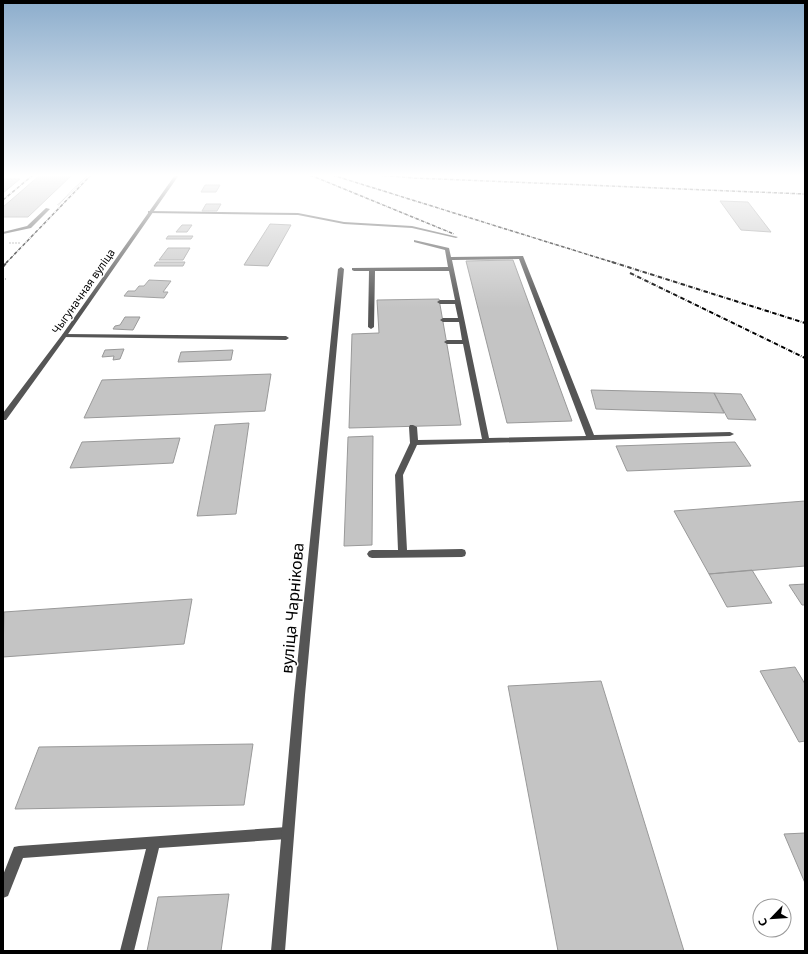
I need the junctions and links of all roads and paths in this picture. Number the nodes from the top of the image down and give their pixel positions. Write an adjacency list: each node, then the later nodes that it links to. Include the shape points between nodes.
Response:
1 (37, 220): 4 (street, via 29,227)
2 (145, 220): 19 (street, Чыгуначная вуліца)
3 (323, 220): 5 (street, via 344,224 412,227)
4 (3, 233)
5 (456, 237)
6 (416, 241): 7 (street, via 447,249)
7 (449, 258): 11 (street); 26 (street, via 521,257)
8 (341, 269): 32 (street, вуліца Чарнікова)
9 (354, 269): 10 (street)
10 (372, 269): 11 (street); 18 (street)
11 (451, 269): 15 (street)
12 (3, 279): 13 (path)
13 (7, 279)
14 (440, 302): 15 (street)
15 (458, 302): 17 (street)
16 (443, 320): 17 (street)
17 (462, 320): 22 (street)
18 (371, 327)
19 (64, 336): 20 (street); 23 (street, Чыгуначная вуліца)
20 (286, 338)
21 (447, 342): 22 (street)
22 (466, 342): 27 (street)
23 (3, 418)
24 (412, 426): 28 (street)
25 (730, 434): 26 (street)
26 (591, 438): 27 (street)
27 (486, 441): 28 (street)
28 (414, 443): 31 (street, via 399,475)
29 (462, 553): 31 (street)
30 (372, 554): 31 (street)
31 (403, 554)
32 (287, 833): 33 (street); 36 (street, вуліца Чарнікова)
33 (154, 842): 34 (street, via 19,852); 35 (street)
34 (3, 891)
35 (127, 951)
36 (278, 951)

